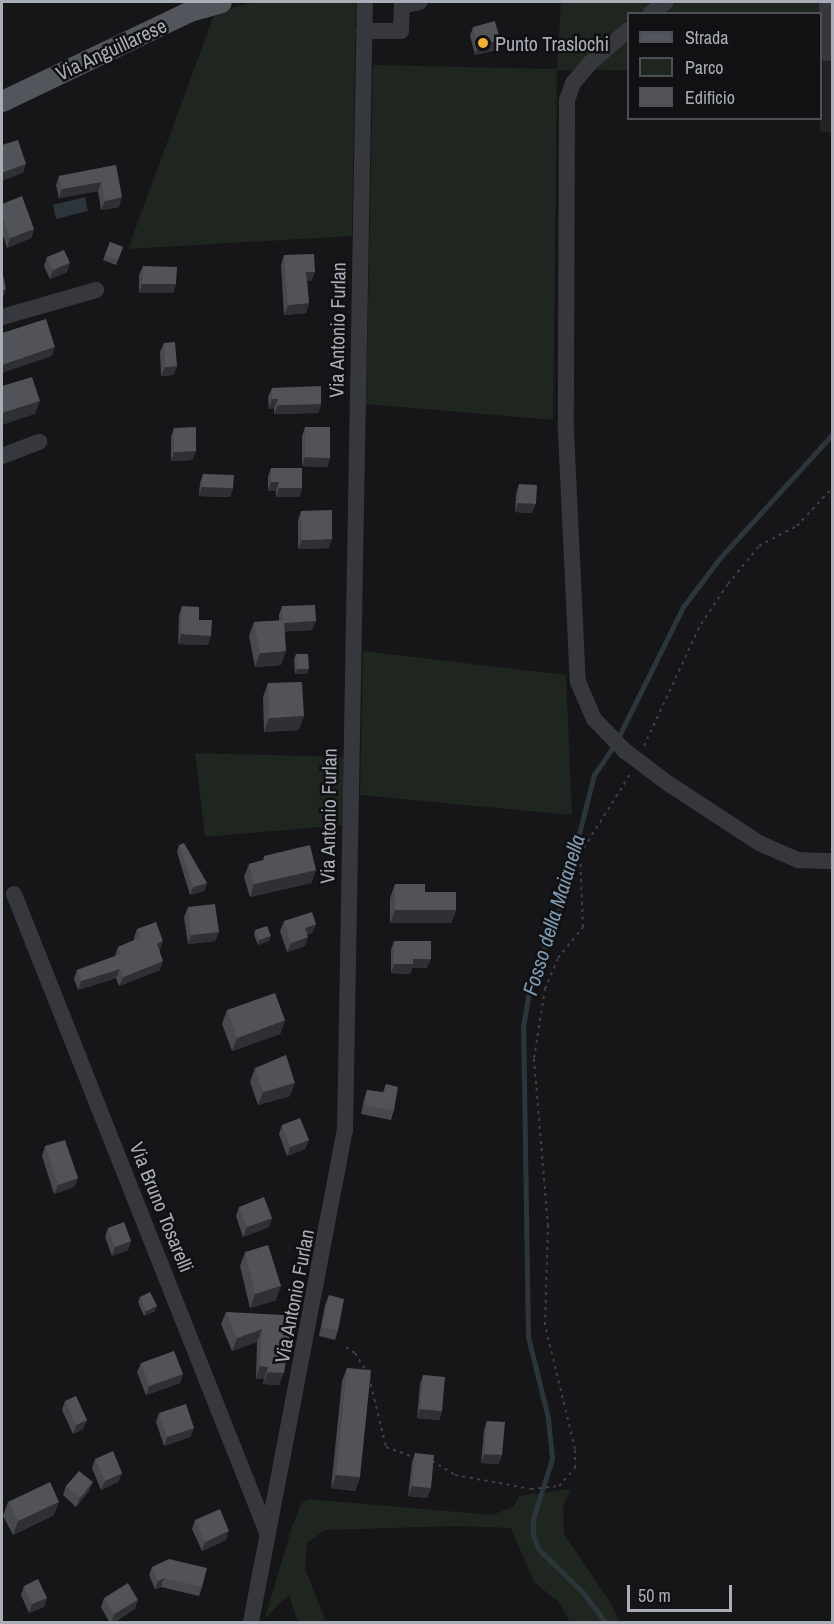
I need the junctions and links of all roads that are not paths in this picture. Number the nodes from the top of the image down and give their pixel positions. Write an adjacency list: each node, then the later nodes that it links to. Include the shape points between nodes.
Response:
1 (221, 2): 10 (main road, Via Anguillarese, via 190,11)
2 (365, 2): 7 (street, Via Antonio Furlan)
3 (420, 2): 7 (street, via 402,6 401,32)
4 (666, 2): 6 (street)
5 (829, 4): 9 (street)
6 (653, 12)
7 (364, 31): 17 (street, Via Antonio Furlan, via 345,1131)
8 (627, 31): 15 (street, via 590,63 573,83 567,99 566,432 575,656 584,701 609,736 632,756 759,843 798,860)
9 (827, 53)
10 (2, 101)
11 (96, 290): 12 (street)
12 (2, 317)
13 (39, 442): 14 (street)
14 (2, 456)
15 (832, 861)
16 (14, 894): 17 (street, Via Bruno Tosarelli)
17 (269, 1536): 18 (street, Via Antonio Furlan)
18 (251, 1623)

